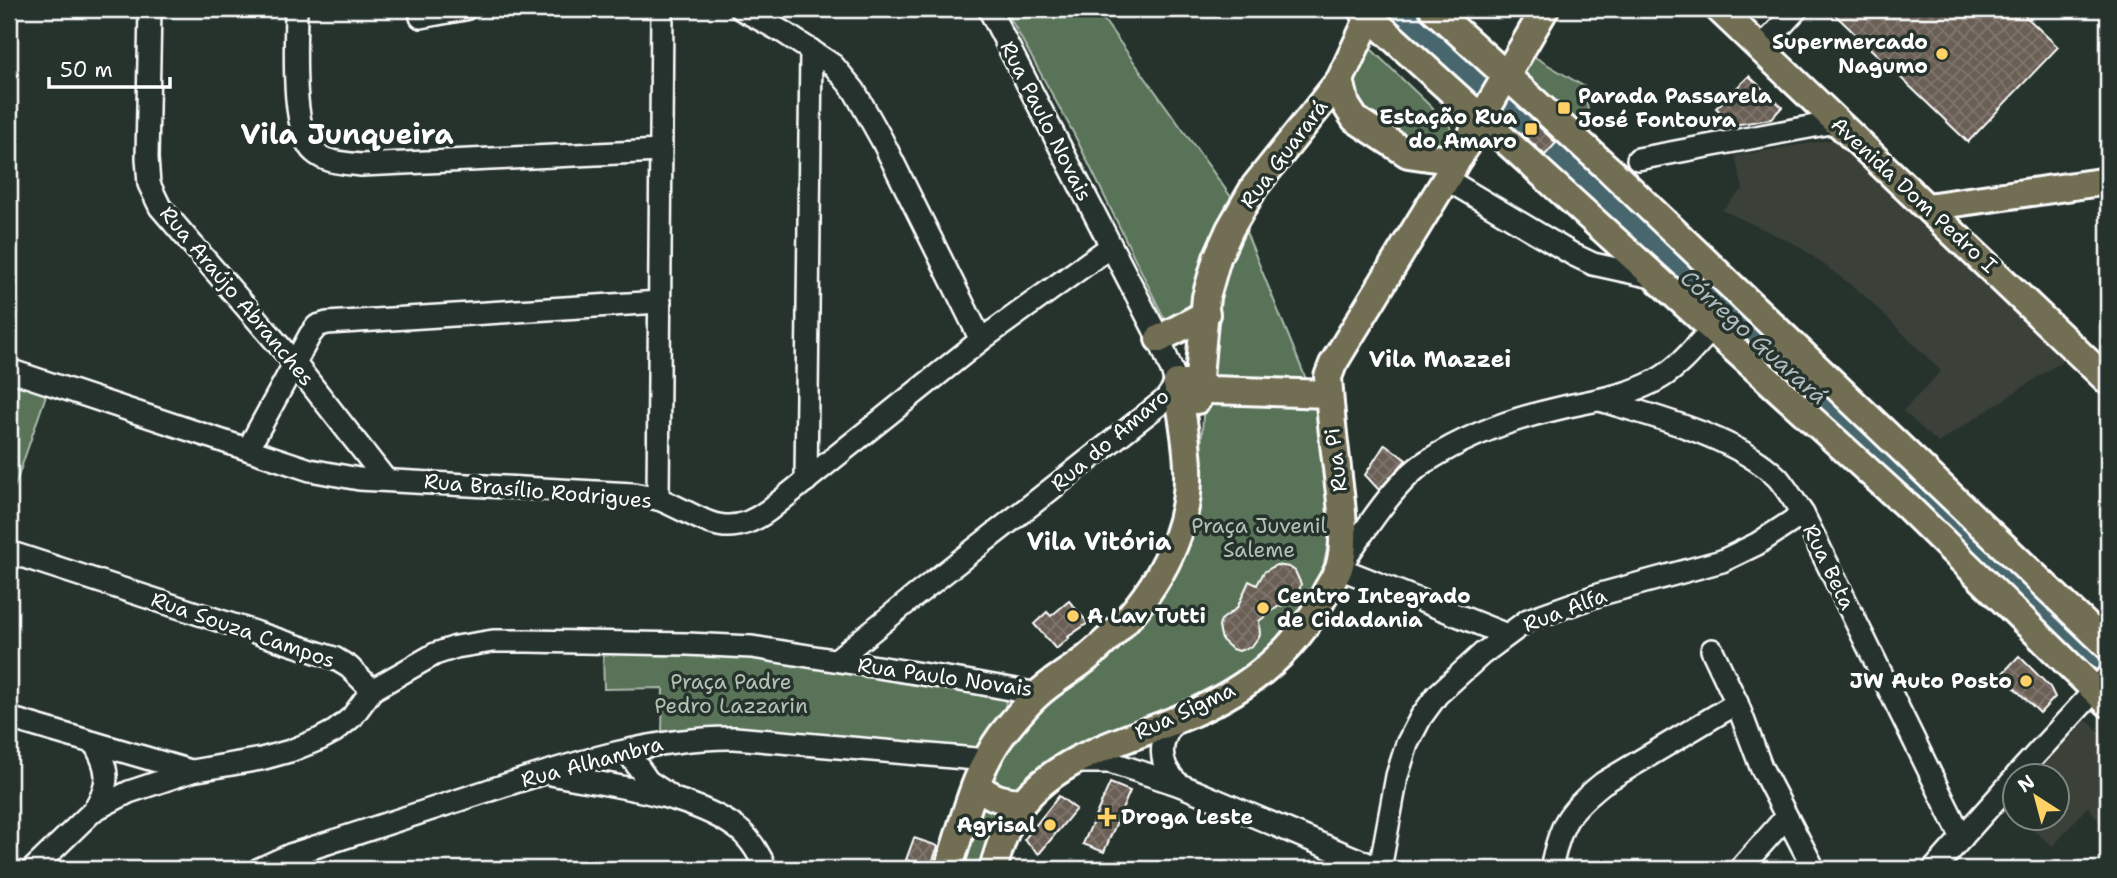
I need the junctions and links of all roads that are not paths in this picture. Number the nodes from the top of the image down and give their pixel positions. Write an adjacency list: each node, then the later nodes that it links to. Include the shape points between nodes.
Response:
1 (150, 9): 31 (street, Rua Araújo Abranches, via 149,184 174,225)
2 (296, 9): 18 (street, via 298,118 303,138 324,159 361,165)
3 (465, 9): 12 (street)
4 (662, 9): 18 (street)
5 (741, 9): 14 (street)
6 (989, 9): 24 (street, Rua Paulo Novais)
7 (1433, 9): 16 (main road)
8 (1545, 9): 16 (main road)
9 (1719, 9): 13 (main road, Avenida Dom Pedro I)
10 (1797, 9): 13 (street)
11 (1368, 11): 15 (main road, Rua Guarará); 16 (main road)
12 (421, 17)
13 (1761, 48): 17 (main road, Avenida Dom Pedro I)
14 (811, 50): 30 (street, via 833,65 855,90); 40 (street)
15 (1340, 80): 19 (main road, via 1355,120 1408,154 1442,159); 27 (main road, Rua Guarará, via 1238,214 1217,258)
16 (1493, 97): 19 (main road); 25 (main road); 48 (main road, via 1621,180)
17 (1836, 121): 20 (street); 23 (main road, Avenida Dom Pedro I)
18 (661, 151): 26 (street)
19 (1460, 156): 21 (main road)
20 (1638, 159)
21 (1446, 179): 25 (street, via 1593,264); 35 (main road, via 1333,364)
22 (2108, 181): 23 (main road)
23 (1927, 207): 33 (main road, Avenida Dom Pedro I)
24 (1110, 247): 29 (street, Rua Paulo Novais); 30 (street, Rua Brasílio Rodrigues)
25 (1657, 278): 28 (main road)
26 (660, 302): 31 (street, via 327,323 310,335); 41 (street)
27 (1206, 314): 29 (main road); 34 (main road, Rua Guarará)
28 (1712, 329): 36 (street, Rua Sigma, via 1665,376); 51 (main road)
29 (1159, 339): 34 (street, Rua Paulo Novais)
30 (981, 340): 40 (street, Rua Brasílio Rodrigues)
31 (296, 365): 37 (street); 39 (street, Rua Araújo Abranches)
32 (9, 370): 37 (street, Rua Brasílio Rodrigues)
33 (2108, 382)
34 (1188, 383): 35 (main road, via 1211,390); 38 (main road, Rua Guarará); 50 (street, Rua do Amaro)
35 (1329, 394): 42 (main road, Rua Pi)
36 (1598, 400): 43 (street, Rua Sigma, via 1525,417 1446,450 1424,463); 44 (street, Rua Beta, via 1722,441 1744,453 1779,480)
37 (248, 449): 39 (street, Rua Brasílio Rodrigues, via 310,470 359,479)
38 (1188, 471): 53 (main road, Rua Paulo Novais, via 1180,529 1157,581 1105,642)
39 (385, 478): 41 (street, Rua Brasílio Rodrigues)
40 (806, 481): 41 (street, Rua Brasílio Rodrigues, via 753,522 739,526 720,526)
41 (658, 499)
42 (1341, 504): 43 (street, via 1368,512); 46 (main road, Rua Pi)
43 (1381, 509): 46 (street, Rua Sigma)
44 (1803, 514): 47 (street, Rua Alfa, via 1739,554 1562,607 1528,620); 72 (street, Rua Beta)
45 (9, 552): 52 (street, Rua Souza Campos, via 334,658)
46 (1339, 568): 47 (street); 56 (main road, Rua Sigma, via 1308,625 1272,665)
47 (1507, 635): 78 (street, Rua Alfa, via 1452,679 1421,717 1397,776)
48 (2108, 646)
49 (1712, 650): 54 (street)
50 (836, 660): 52 (street, Rua Paulo Novais, via 739,646 493,641 435,654); 53 (street, Rua Paulo Novais)
51 (2103, 688): 62 (street)
52 (372, 690): 63 (street, via 352,717 320,739 261,759)
53 (1038, 694): 60 (main road)
54 (1737, 703): 71 (street); 79 (street, via 1587,795 1564,823)
55 (9, 718): 57 (street)
56 (1178, 719): 61 (main road, Rua Sigma); 66 (street, via 1163,740 1161,753 1164,766)
57 (94, 743): 63 (street); 70 (street, via 107,771)
58 (626, 751): 59 (street, Rua Alhambra, via 698,737 736,737); 64 (street, Rua Alhambra); 68 (street, via 648,780)
59 (938, 756): 60 (street, Rua Alhambra); 65 (street)
60 (987, 760): 65 (main road)
61 (1074, 762): 66 (street, via 1110,761); 69 (main road, Rua Sigma)
62 (2031, 762)
63 (192, 771): 70 (street, via 129,792)
64 (543, 773): 68 (street); 75 (street, Rua Alhambra)
65 (977, 785): 69 (main road, via 993,797); 77 (main road)
66 (1180, 785): 78 (street)
67 (2002, 793): 72 (street)
68 (676, 800): 76 (street, via 735,826 750,840)
69 (1022, 802): 73 (main road, via 1011,820)
70 (94, 810): 74 (street)
71 (1786, 817): 80 (street); 81 (street)
72 (1962, 838): 82 (street)
73 (997, 868)
74 (33, 869)
75 (259, 869)
76 (766, 869)
77 (948, 869)
78 (1380, 869)
79 (1551, 869)
80 (1740, 869)
81 (1814, 869)
82 (1934, 869)

